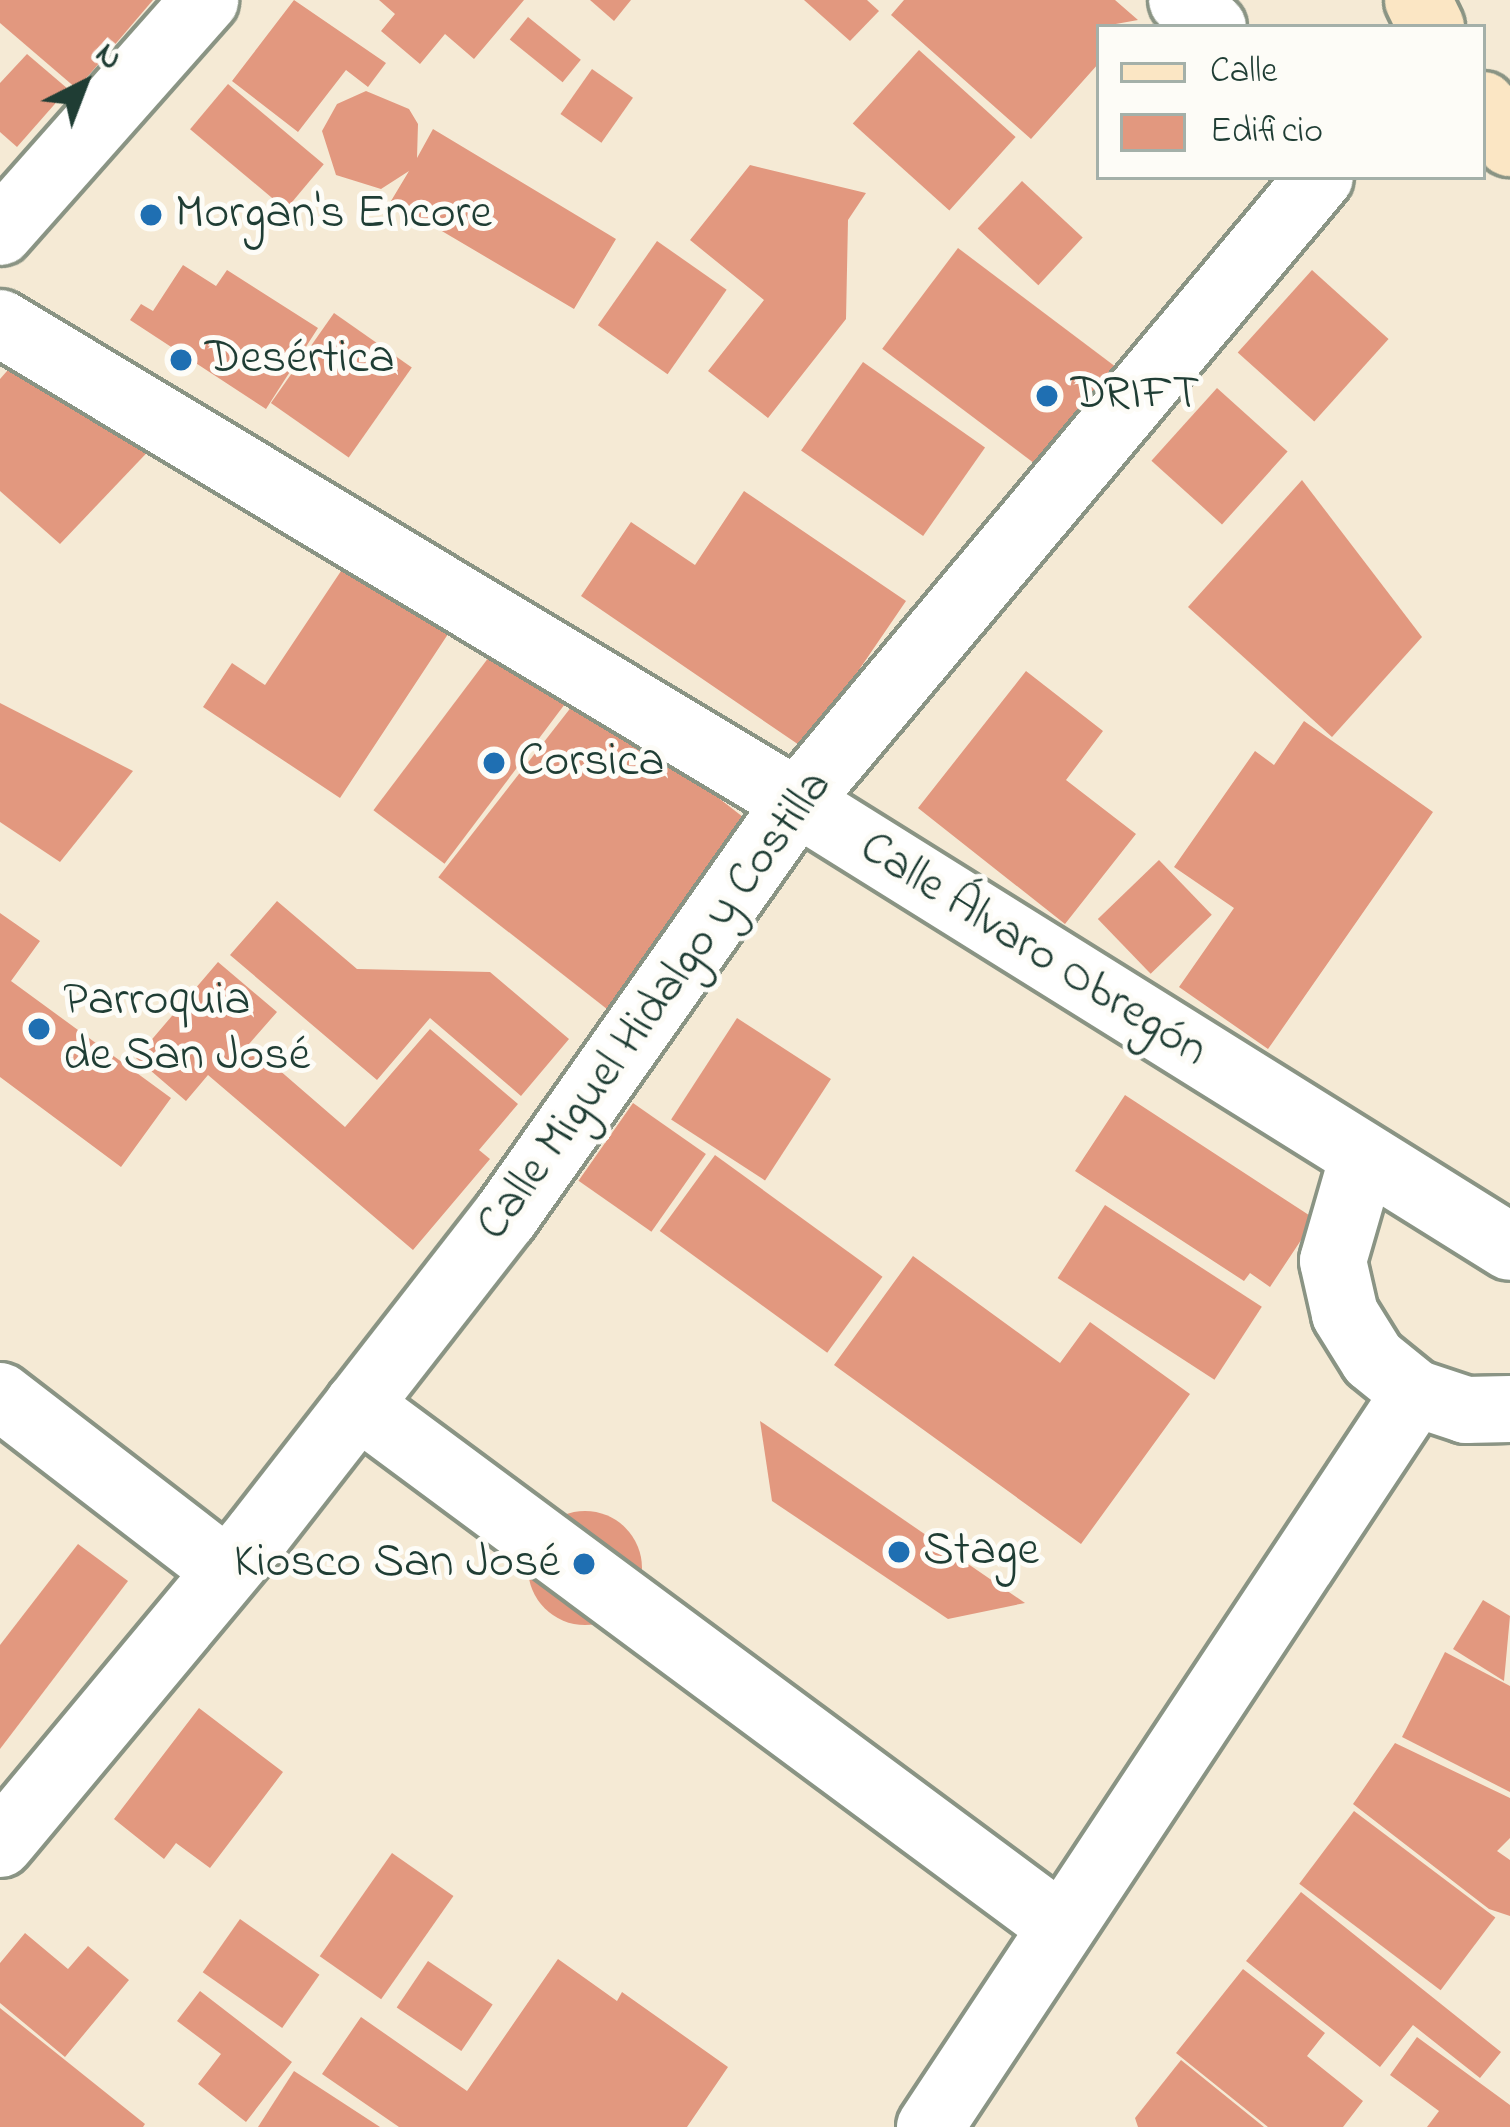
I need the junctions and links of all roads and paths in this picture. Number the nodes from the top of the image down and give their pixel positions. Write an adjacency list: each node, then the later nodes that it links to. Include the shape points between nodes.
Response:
1 (205, 0): 7 (street)
2 (1182, 0): 3 (street)
3 (1210, 24)
4 (1486, 109): 5 (main road)
5 (1510, 143)
6 (1317, 180): 9 (street, Calle Miguel Hidalgo y Costilla)
7 (0, 232)
8 (0, 323): 9 (street, Calle Álvaro Obregón)
9 (797, 802): 10 (street, Calle Álvaro Obregón); 14 (street, Calle Miguel Hidalgo y Costilla, via 505,1217)
10 (1363, 1157): 11 (street, Calle Álvaro Obregón); 12 (street, via 1333,1262 1345,1314 1373,1360)
11 (1510, 1247)
12 (1415, 1393): 15 (street, via 1466,1410); 18 (street)
13 (0, 1396): 16 (street)
14 (358, 1406): 16 (street, Calle Miguel Hidalgo y Costilla); 18 (street)
15 (1510, 1409)
16 (225, 1569): 17 (street, Calle Miguel Hidalgo y Costilla)
17 (0, 1844)
18 (1062, 1927): 19 (street)
19 (930, 2127)

